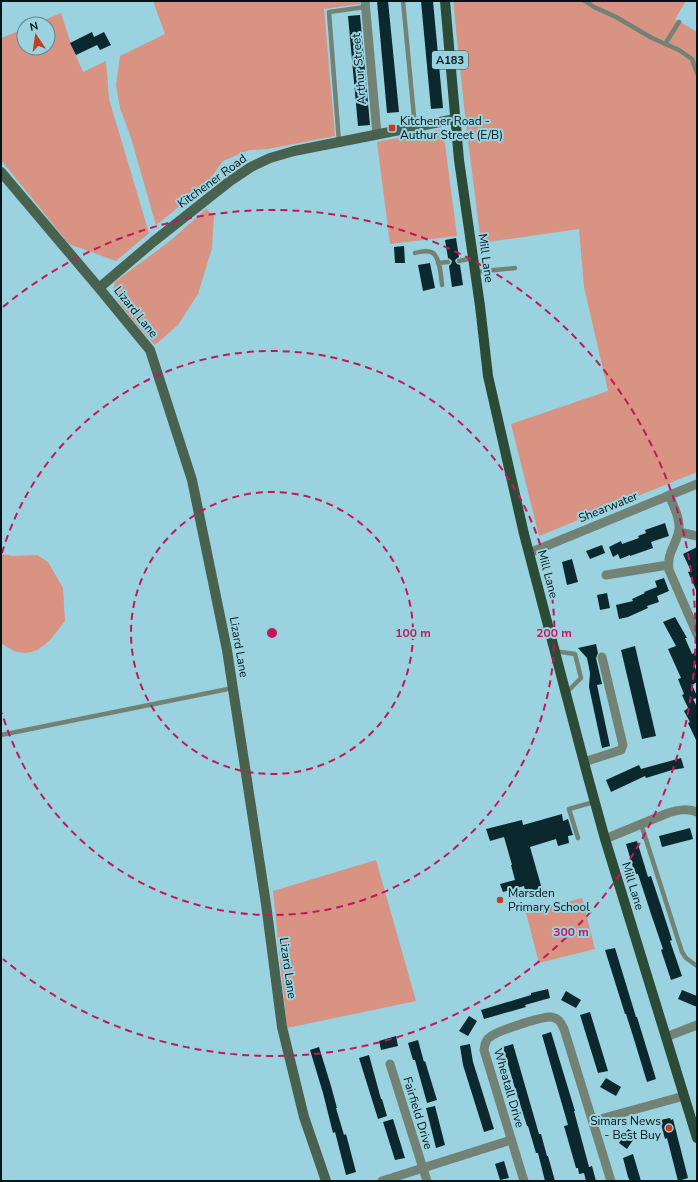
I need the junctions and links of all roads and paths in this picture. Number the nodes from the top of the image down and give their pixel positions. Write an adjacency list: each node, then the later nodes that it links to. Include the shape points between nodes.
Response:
1 (403, 1): 9 (lane)
2 (445, 1): 8 (main road, Mill Lane / A183)
3 (585, 1): 6 (lane)
4 (365, 4): 10 (street, Arthur Street); 11 (lane, via 329,12)
5 (679, 22): 6 (lane)
6 (665, 44): 7 (lane, via 692,59)
7 (697, 73)
8 (455, 119): 9 (street, Kitchener Road); 14 (main road, Mill Lane / A183)
9 (415, 127): 10 (street, Kitchener Road)
10 (377, 134): 11 (street, Kitchener Road)
11 (339, 142): 21 (street, Kitchener Road, via 294,151 251,167 218,190)
12 (1, 172): 21 (street, Lizard Lane)
13 (415, 253): 17 (lane, via 434,253)
14 (473, 258): 15 (lane); 19 (main road, Mill Lane / A183)
15 (459, 261)
16 (448, 262): 17 (lane)
17 (438, 263): 20 (lane)
18 (515, 268): 19 (lane)
19 (475, 272): 26 (main road, Mill Lane / A183, via 488,376)
20 (442, 285)
21 (99, 288): 32 (street, Lizard Lane, via 150,350 192,480)
22 (697, 484): 23 (street, Shearwater)
23 (669, 495): 24 (street, via 678,521); 26 (street, Shearwater)
24 (678, 532): 25 (street); 27 (street)
25 (697, 536)
26 (529, 553): 30 (main road, Mill Lane / A183)
27 (668, 565): 28 (street); 29 (street)
28 (606, 575)
29 (697, 634)
30 (554, 651): 33 (main road, Mill Lane / A183); 33 (lane, via 575,654 581,678)
31 (602, 657): 35 (street, via 623,745 621,750)
32 (233, 688): 34 (lane); 50 (street, Lizard Lane, via 282,1027 304,1117)
33 (566, 693): 35 (main road, Mill Lane / A183)
34 (1, 735)
35 (584, 762): 36 (main road, Mill Lane / A183)
36 (595, 802): 39 (lane, via 569,809); 40 (main road, Mill Lane / A183)
37 (697, 812): 38 (street, via 679,810)
38 (641, 824): 40 (street); 41 (lane, via 682,952)
39 (578, 838)
40 (605, 839): 43 (main road, Mill Lane / A183)
41 (697, 966)
42 (697, 1025): 43 (street)
43 (666, 1037): 45 (main road, Mill Lane / A183)
44 (390, 1064): 49 (street, Fairfield Drive)
45 (684, 1096): 46 (street); 47 (main road, Mill Lane / A183)
46 (593, 1121): 48 (street, Wheatall Drive, via 560,1020 543,1017 496,1033 485,1043 484,1050); 54 (street, Wheatall Drive)
47 (697, 1138)
48 (511, 1140): 49 (street, Fairfield Drive); 53 (street, Wheatall Drive)
49 (423, 1168): 51 (street, Fairfield Drive); 52 (street, Fairfield Drive)
50 (326, 1181)
51 (382, 1181)
52 (427, 1181)
53 (524, 1181)
54 (611, 1181)

